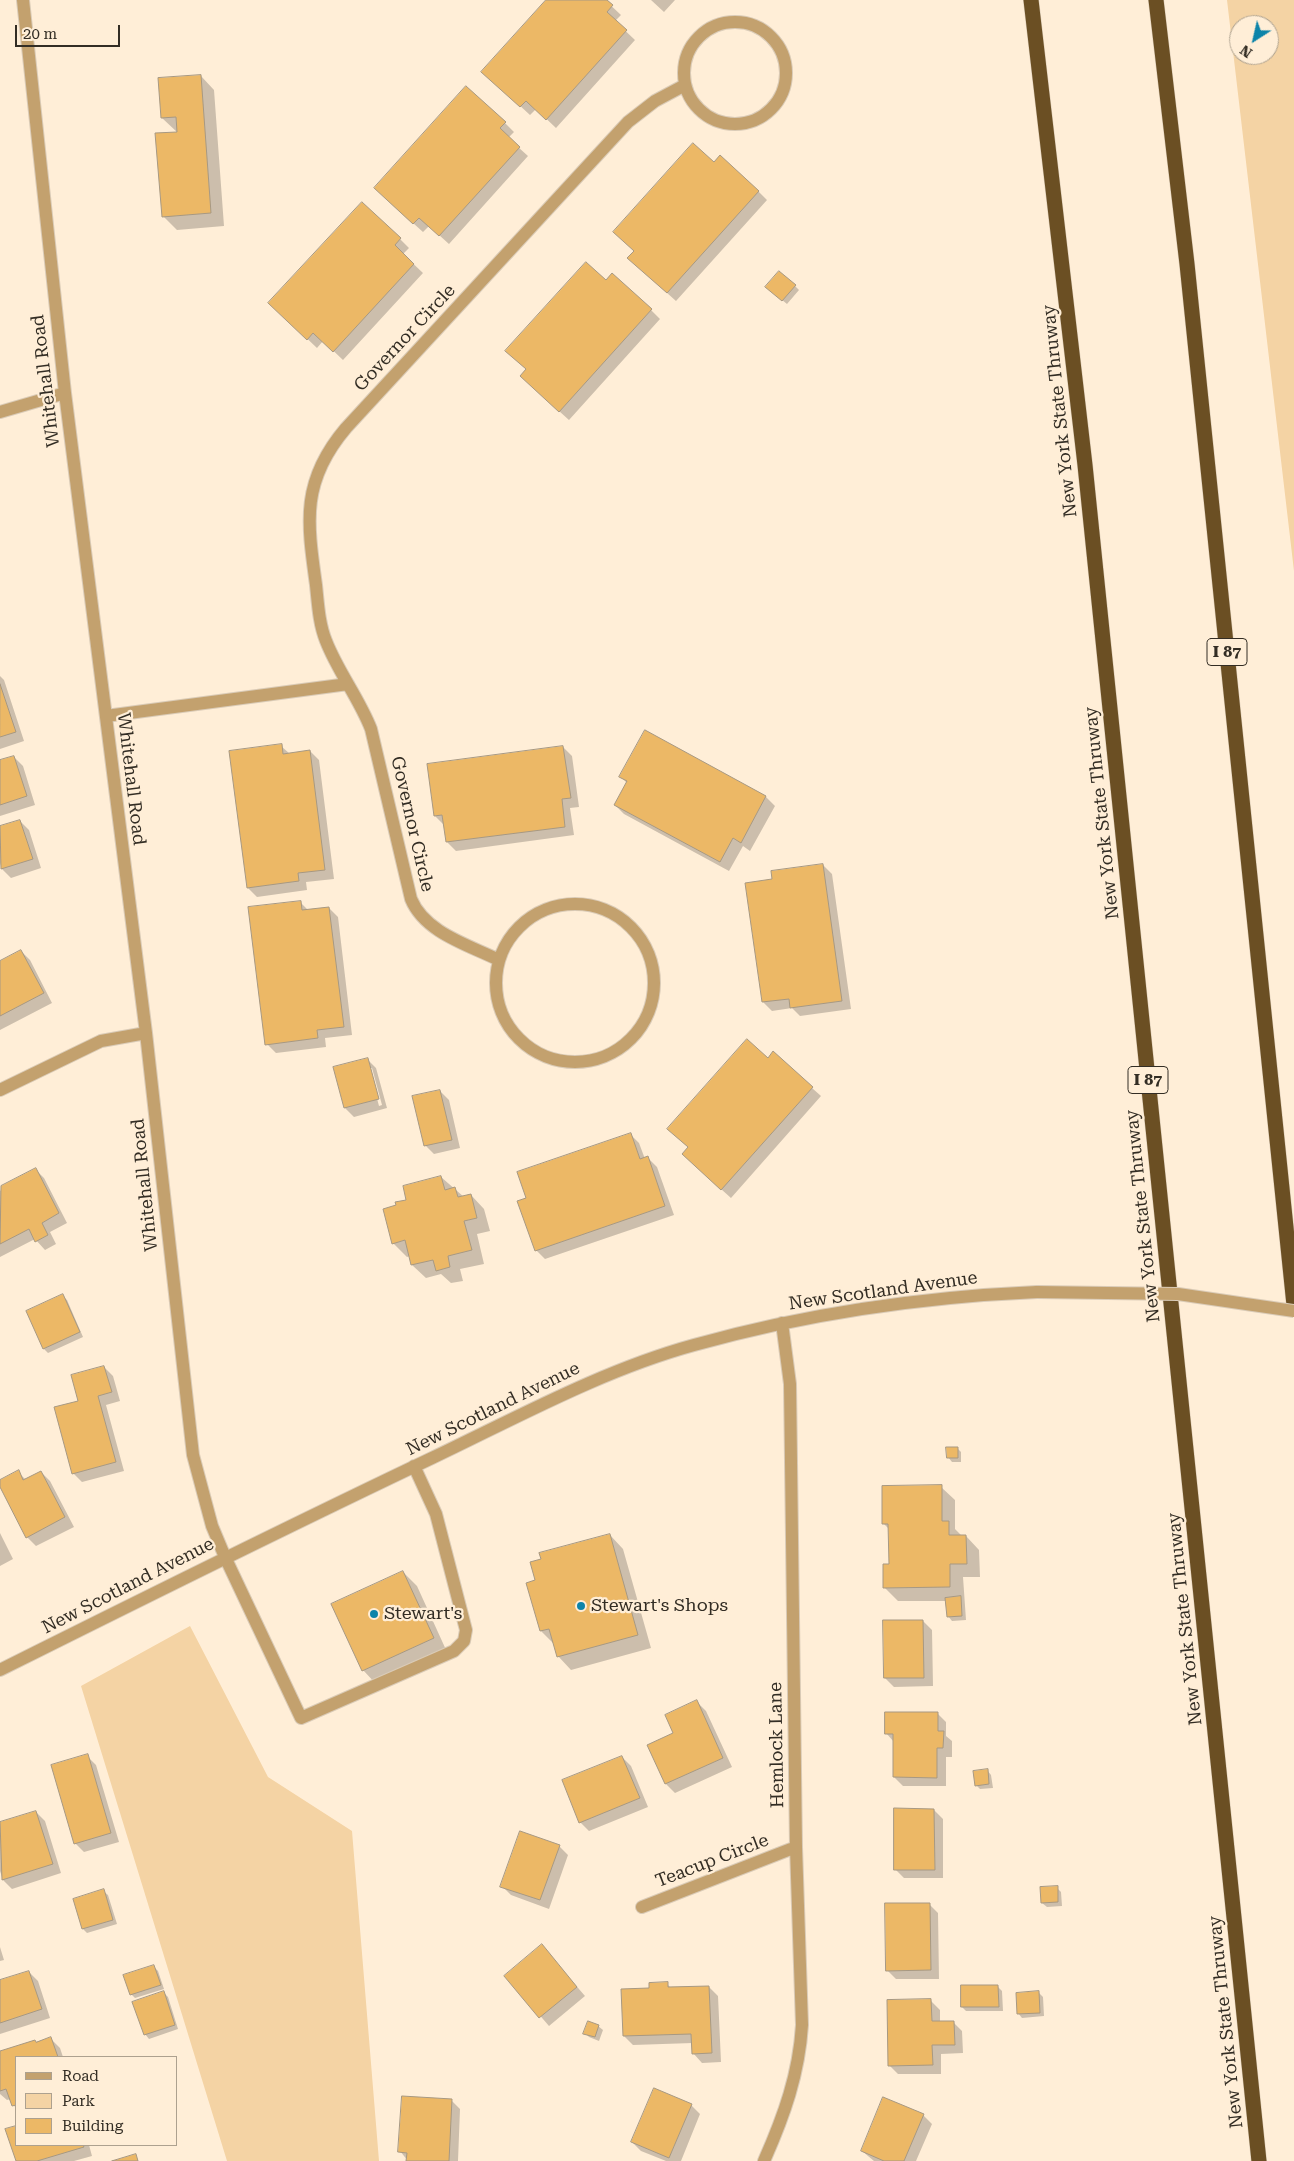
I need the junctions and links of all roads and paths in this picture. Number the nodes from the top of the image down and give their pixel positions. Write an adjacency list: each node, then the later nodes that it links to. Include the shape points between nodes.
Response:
1 (22, 0): 5 (street, Whitehall Road)
2 (1031, 0): 21 (highway, New York State Thruway / I 87, via 1085,465)
3 (1156, 0): 12 (highway, I 87, via 1187,264)
4 (685, 85): 4 (street, via 694,103 709,117 727,124 747,123 765,114 779,100 786,81 785,61 776,43 762,30 743,23 723,24 705,32 691,46 684,65); 7 (street, Governor Circle, via 655,100 628,122 346,428 322,462 311,496 308,530 324,634)
5 (65, 393): 6 (street); 8 (street, Whitehall Road)
6 (0, 412)
7 (348, 684): 8 (street); 9 (street, Governor Circle, via 364,712 373,738 408,893 414,906 434,927)
8 (106, 716): 10 (street, Whitehall Road)
9 (499, 960): 9 (street, via 496,990 505,1020 525,1044 552,1059 583,1062 613,1053 636,1033 651,1006 654,975 645,946 626,922 598,908 583,904 567,905 538,913 514,932)
10 (146, 1034): 11 (street, via 100,1041); 16 (street, Whitehall Road, via 193,1455 212,1526)
11 (0, 1090)
12 (1294, 1305)
13 (1294, 1311): 14 (street, New Scotland Avenue, bridge, via 1178,1294 1037,1292 974,1294)
14 (782, 1323): 15 (street, New Scotland Avenue, via 692,1345 599,1378); 18 (street, Hemlock Lane, via 790,1384)
15 (414, 1466): 16 (street, New Scotland Avenue); 16 (street, Whitehall Road, via 436,1514 466,1630 464,1641 454,1651 301,1718)
16 (225, 1557): 17 (street, New Scotland Avenue)
17 (0, 1670)
18 (796, 1847): 19 (street, Teacup Circle); 20 (street, Hemlock Lane, via 800,2050 788,2102)
19 (642, 1907)
20 (764, 2161)
21 (1259, 2161)

